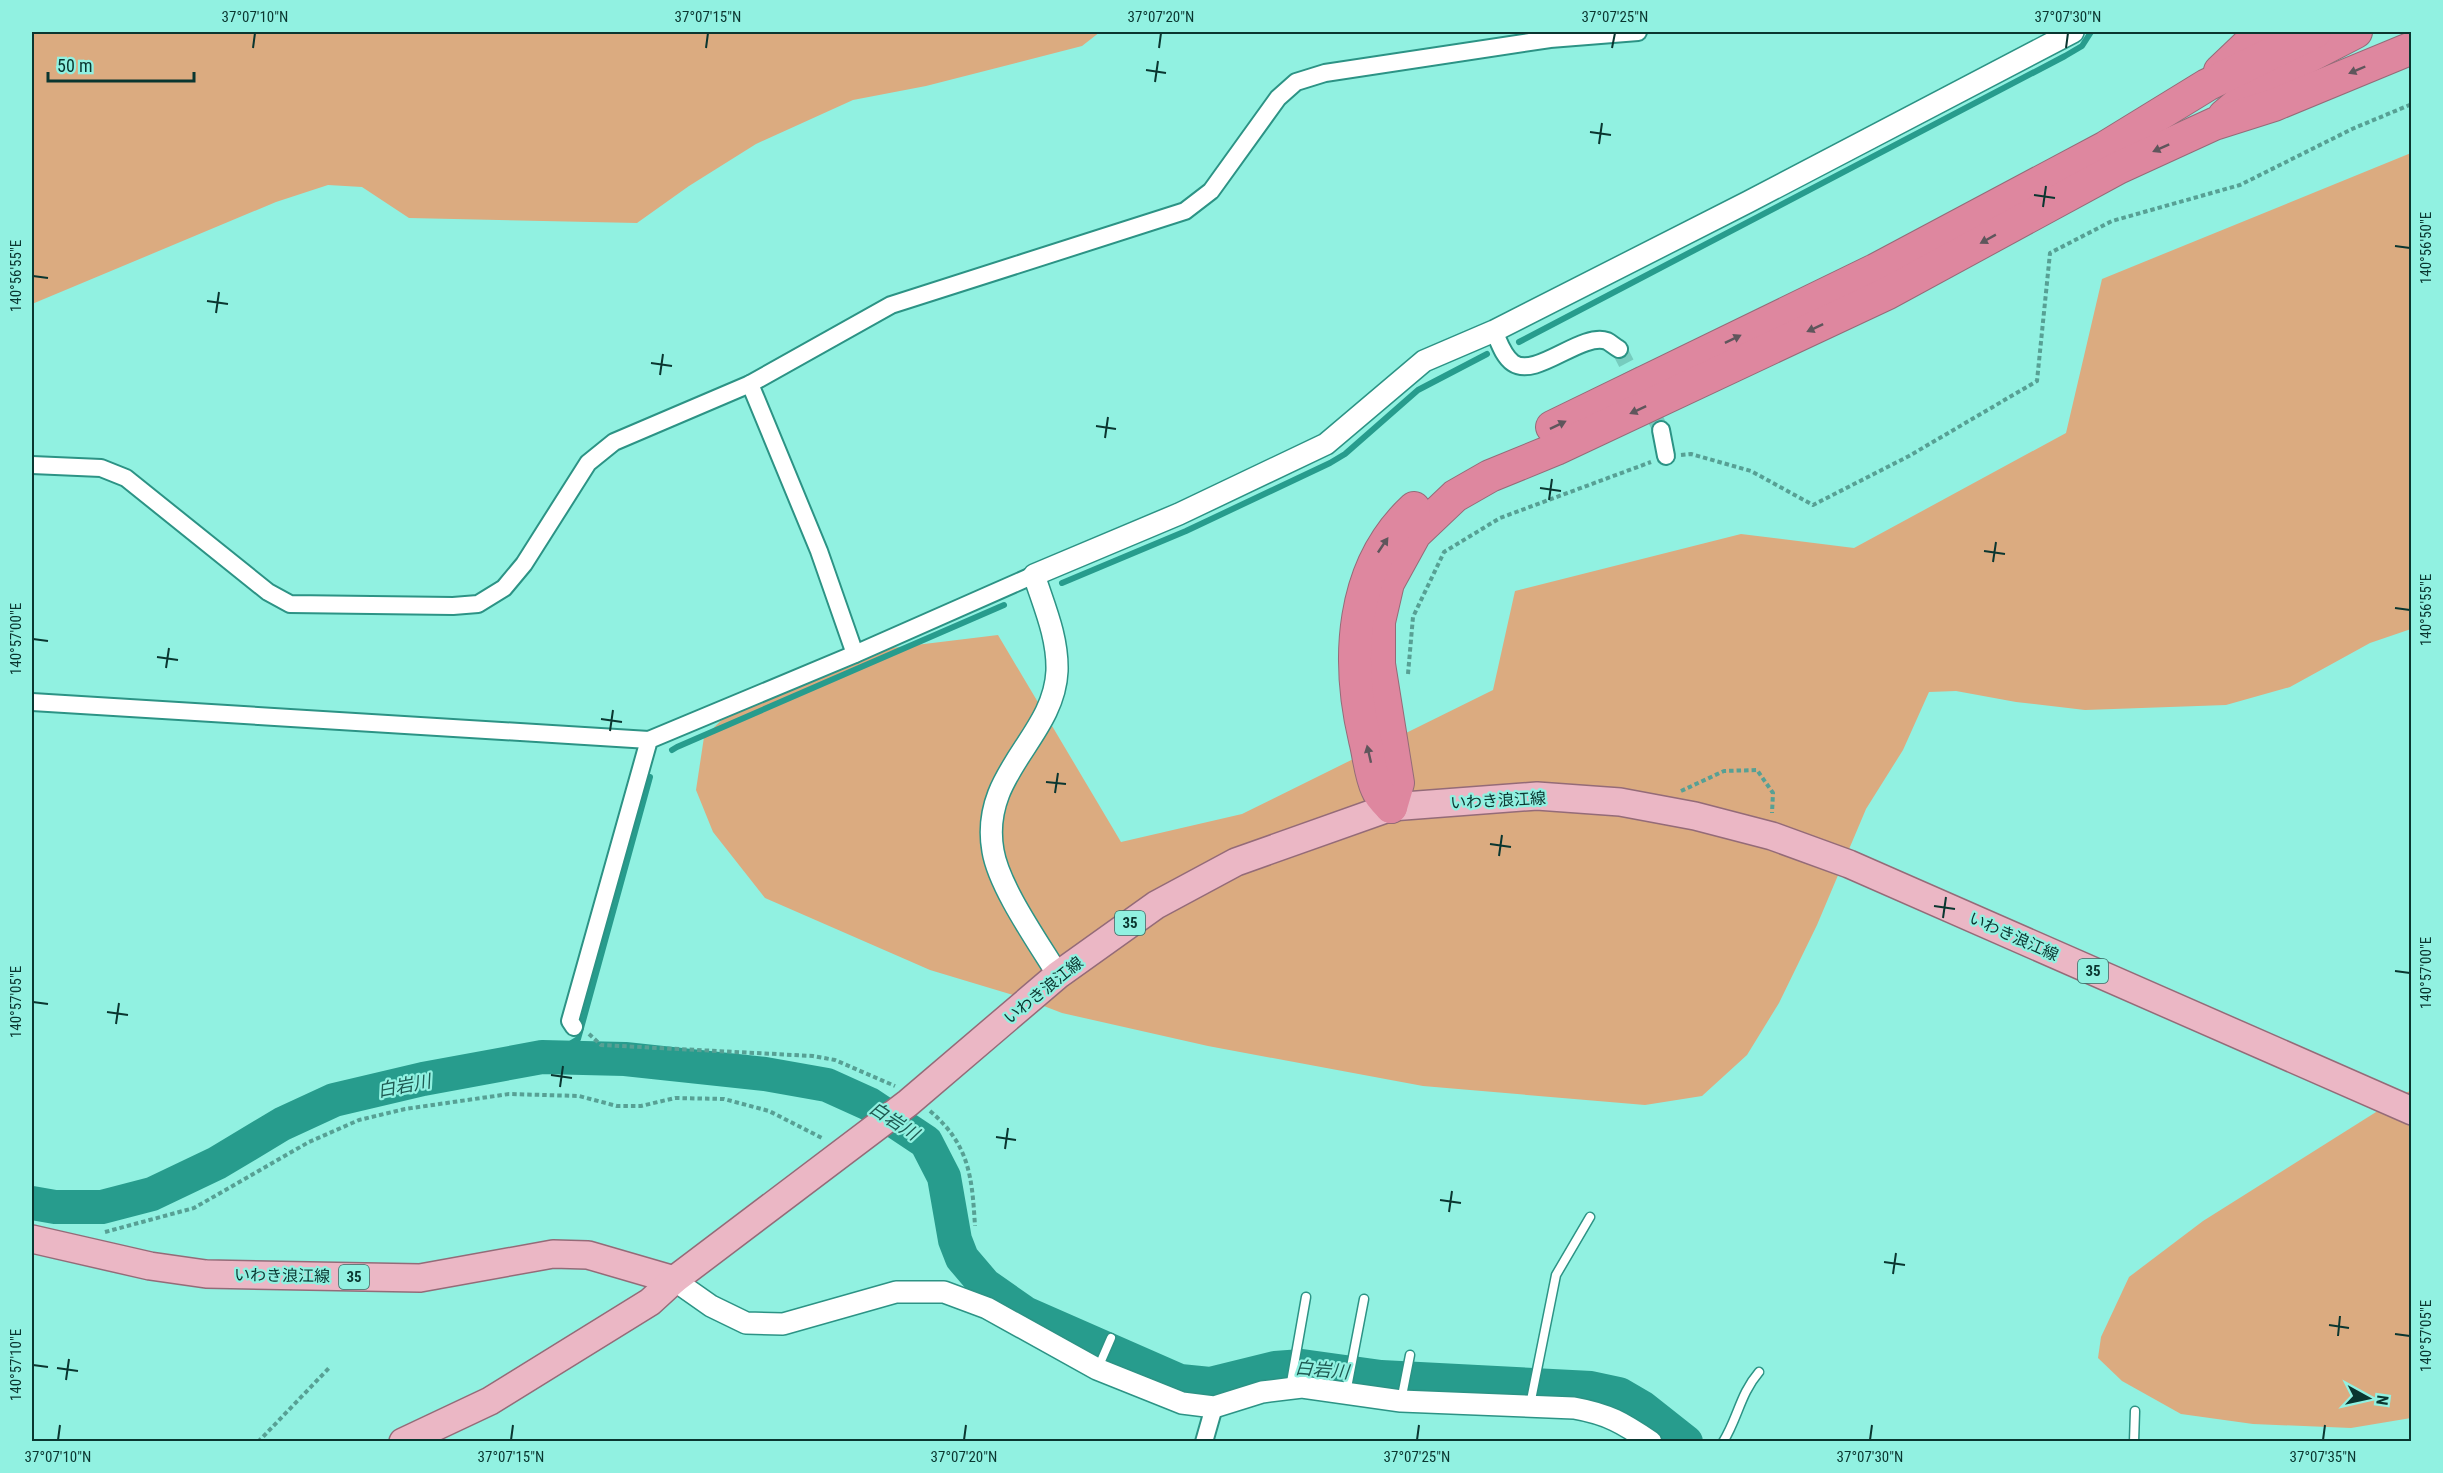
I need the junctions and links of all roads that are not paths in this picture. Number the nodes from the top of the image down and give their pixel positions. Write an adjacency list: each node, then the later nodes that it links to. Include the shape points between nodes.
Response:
1 (1638, 32): 11 (street, via 1538,41 1325,73 1296,82 1278,98 1211,191 1185,211 891,305)
2 (2073, 32): 9 (street)
3 (2261, 32): 7 (highway)
4 (2315, 32): 7 (highway)
5 (2356, 32): 8 (highway, via 2271,76)
6 (2412, 48): 8 (highway, one-way to 8, via 2274,105)
7 (2207, 85): 19 (highway, one-way to 7, via 1377,790 1360,720 1355,654 1359,605 1382,546 1399,522 1441,483 1875,270 2106,147)
8 (2214, 124): 19 (highway, one-way to 19, via 2118,168 1888,293 1490,476 1455,496 1415,534 1388,583 1379,622 1379,664 1398,783)
9 (1494, 331): 10 (street, via 1505,356 1514,365 1527,367 1594,341 1606,341); 15 (street, via 1424,361 1326,444 1179,514)
10 (1619, 349)
11 (750, 384): 14 (street, via 614,442 588,464 524,564 504,588 478,604 290,604 268,592 126,478 101,468); 16 (street, via 819,550)
12 (1660, 430): 13 (street)
13 (1666, 456)
14 (32, 465)
15 (1034, 574): 16 (street); 20 (street, via 1057,644 1057,673 1045,713 1003,780 991,826 998,871)
16 (855, 654): 18 (street)
17 (32, 702): 18 (street)
18 (649, 740): 21 (street, via 570,1021)
19 (1390, 807): 20 (main road, いわき浪江線 / 35, via 1236,862 1156,905); 22 (main road, いわき浪江線 / 35, via 1537,796 1608,801 1695,816 1772,836 1849,864)
20 (1058, 975): 25 (main road, いわき浪江線 / 35, via 911,1100)
21 (581, 1030)
22 (2412, 1111)
23 (1590, 1217): 35 (lane, via 1556,1275)
24 (32, 1239): 25 (main road, いわき浪江線 / 35, via 150,1266 206,1274 420,1278 553,1254 588,1255)
25 (674, 1280): 30 (street, via 711,1306 746,1323 783,1324 896,1292 944,1292 987,1308); 38 (main road, いわき浪江線 / 35, via 650,1302 490,1401)
26 (1306, 1297): 32 (lane)
27 (1365, 1299): 33 (lane)
28 (1111, 1338): 30 (lane)
29 (1410, 1355): 34 (lane)
30 (1100, 1364): 36 (street, via 1182,1403)
31 (1759, 1372): 41 (lane, via 1747,1386)
32 (1290, 1384): 33 (street); 36 (street)
33 (1347, 1388): 34 (street)
34 (1402, 1395): 35 (street)
35 (1531, 1401): 40 (street, via 1596,1412 1618,1420)
36 (1214, 1407): 39 (street)
37 (2135, 1411): 42 (lane)
38 (403, 1442)
39 (1204, 1442)
40 (1651, 1442)
41 (1723, 1442)
42 (2134, 1442)

